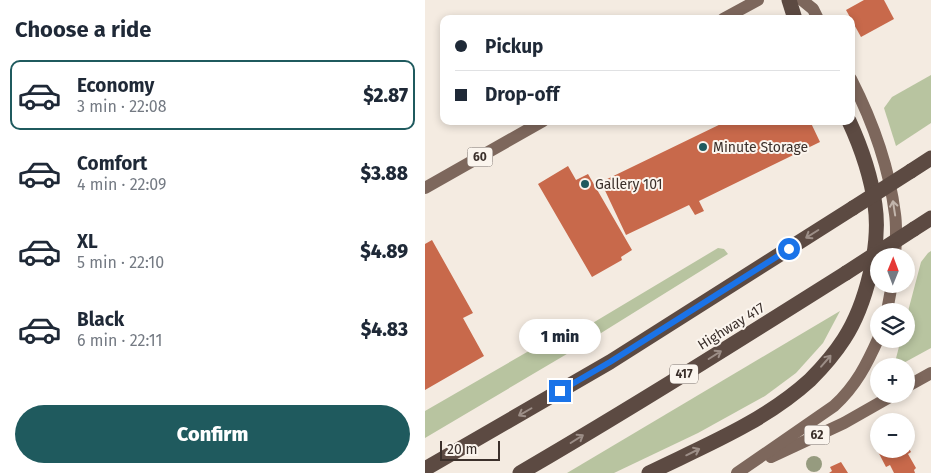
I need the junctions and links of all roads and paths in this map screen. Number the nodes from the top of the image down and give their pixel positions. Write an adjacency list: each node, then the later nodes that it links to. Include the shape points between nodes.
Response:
1 (758, 0): 4 (main road)
2 (789, 0): 5 (highway)
3 (802, 0): 6 (main road)
4 (730, 15)
5 (794, 15)
6 (816, 15)
7 (855, 88): 13 (main road, one-way to 7, via 892,195 879,147)
8 (536, 125): 11 (main road, 60)
9 (851, 125): 20 (highway, one-way to 9, via 771,410 810,380 844,339 865,292 876,234 869,176)
10 (931, 158): 18 (highway, one-way to 18, bridge, via 610,362)
11 (425, 188)
12 (931, 218): 19 (highway, Highway 417 / 417, one-way to 12, bridge, via 699,365)
13 (895, 248)
14 (874, 348): 21 (main road, via 864,370 845,396)
15 (931, 373): 16 (main road)
16 (915, 383)
17 (879, 403): 21 (main road, 62)
18 (425, 469)
19 (520, 473)
20 (649, 473)
21 (737, 473)

